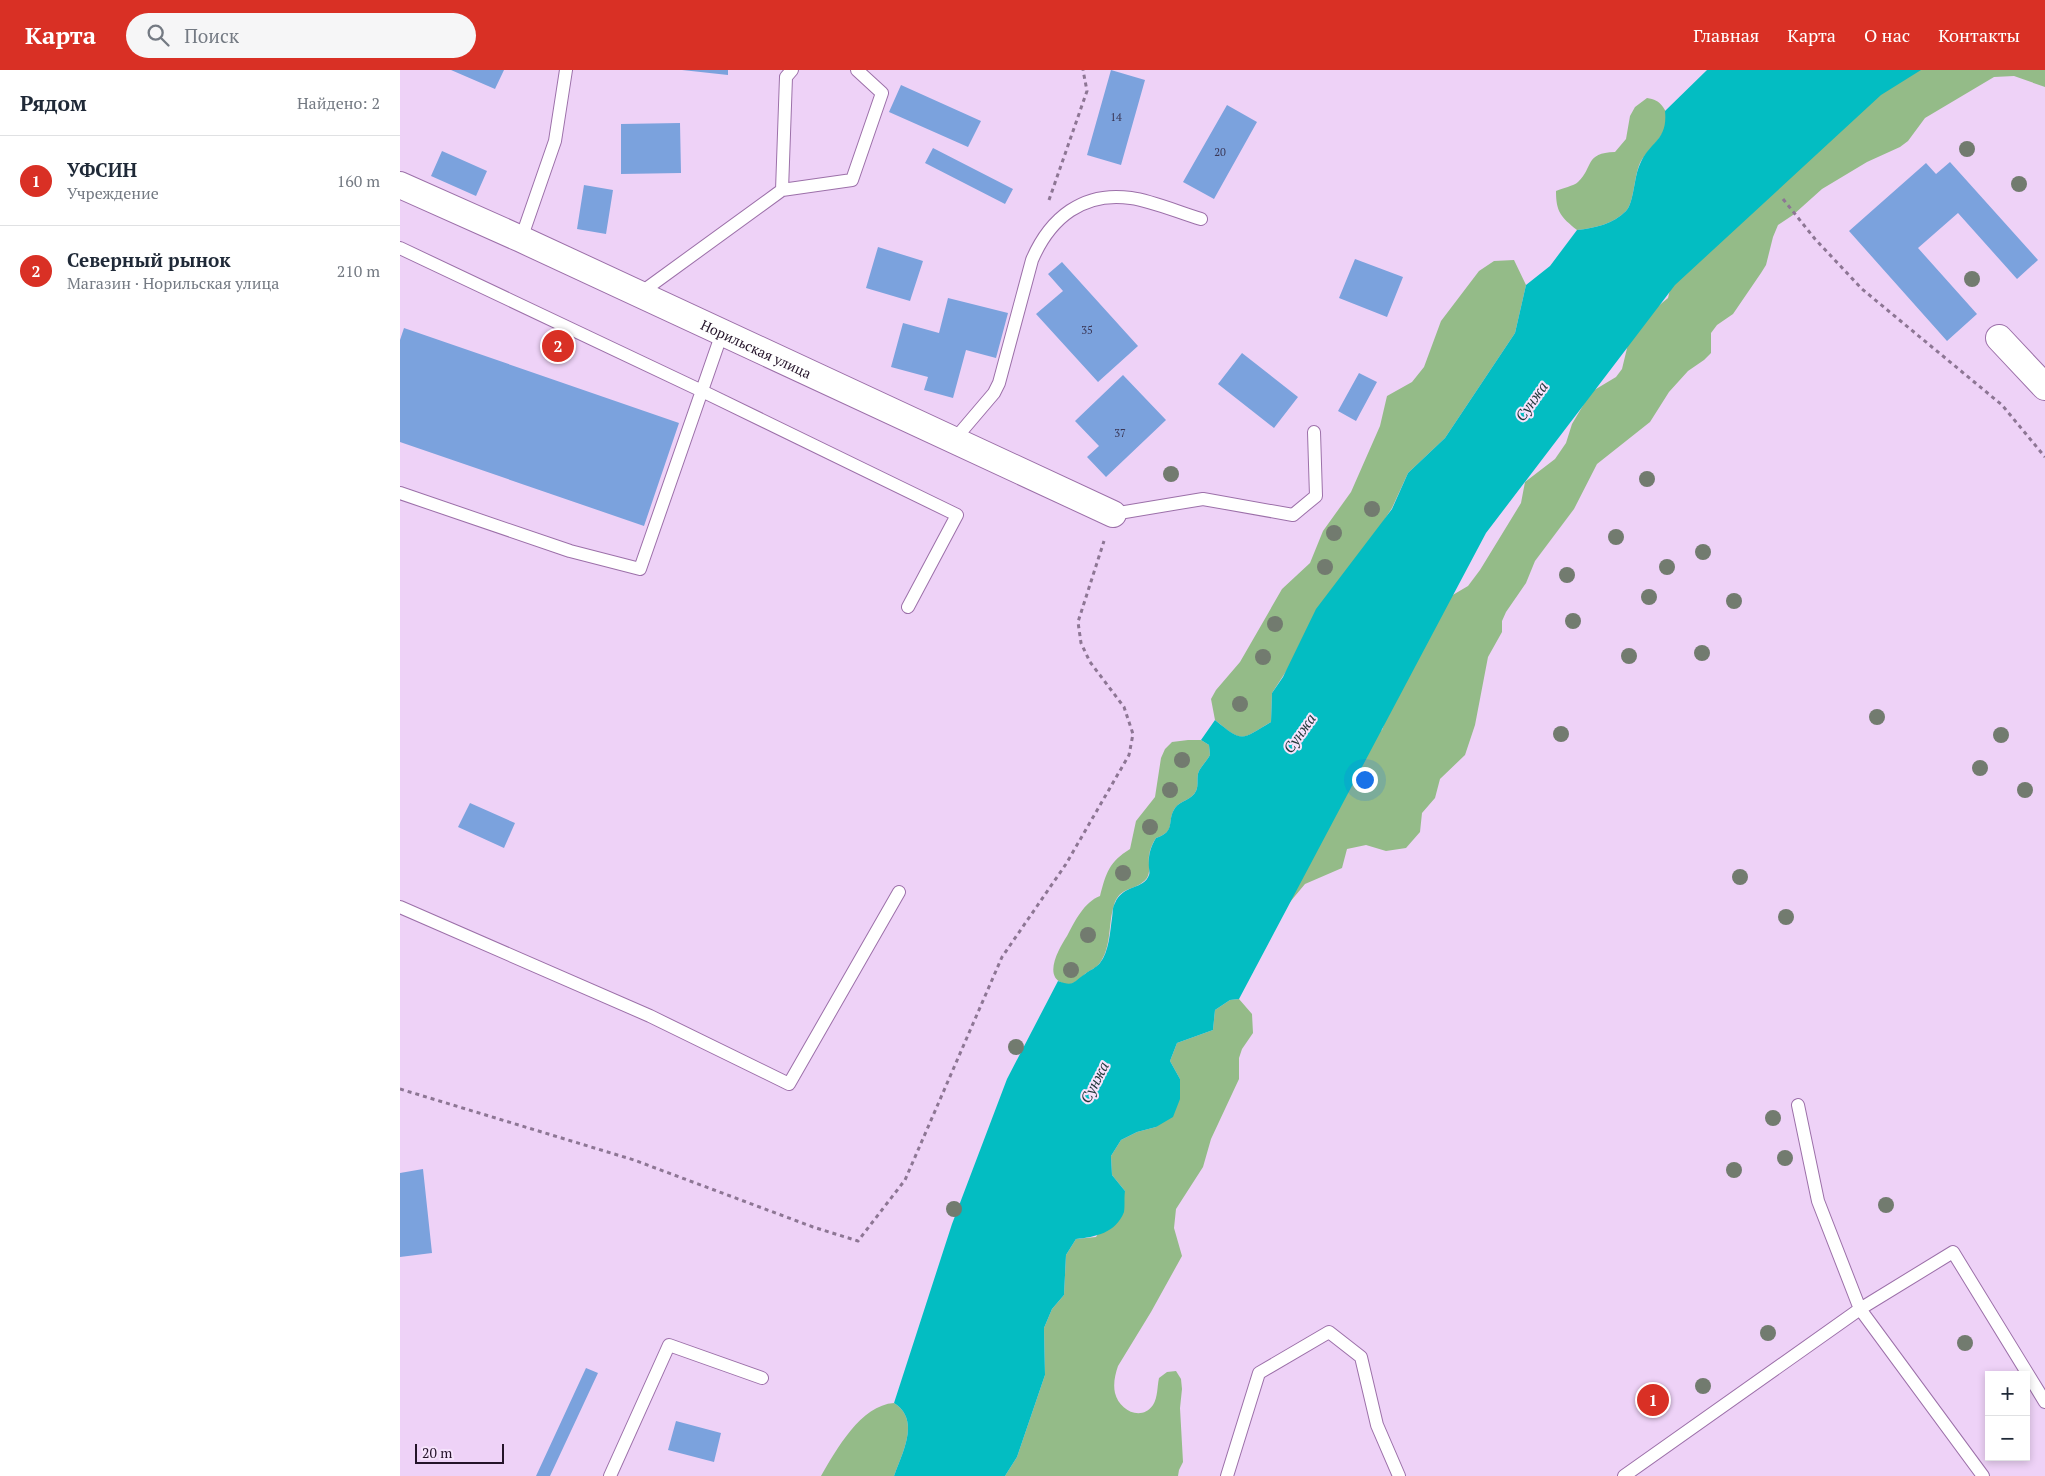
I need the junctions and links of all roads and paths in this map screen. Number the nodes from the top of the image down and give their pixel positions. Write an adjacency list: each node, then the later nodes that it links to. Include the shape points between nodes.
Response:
1 (566, 70): 9 (lane, via 555,142)
2 (792, 70): 6 (lane, via 786,77)
3 (857, 70): 6 (lane, via 882,93 852,180)
4 (1083, 70): 10 (path, via 1087,91 1051,193)
5 (400, 185): 9 (street, Норильская улица)
6 (782, 190): 12 (lane)
7 (1782, 199): 19 (path, via 1862,289 2002,405)
8 (1201, 220): 10 (lane, via 1133,198 1113,196 1080,205 1066,213)
9 (521, 239): 12 (street, Норильская улица)
10 (1040, 242): 18 (lane, via 1032,260 999,383)
11 (400, 248): 16 (lane)
12 (639, 294): 13 (street, Норильская улица)
13 (722, 333): 16 (lane); 18 (street, Норильская улица)
14 (1999, 338): 15 (street)
15 (2045, 387)
16 (702, 391): 20 (lane, via 640,569 570,551); 22 (lane, via 957,515)
17 (1314, 432): 21 (lane, via 1316,496 1293,515 1203,499)
18 (954, 440): 21 (street, Норильская улица)
19 (2045, 457)
20 (400, 493)
21 (1113, 514): 25 (path, via 1078,622 1081,643 1090,662 1124,707 1133,734 1128,755 1066,864 1002,957 905,1180 858,1240 813,1227 634,1160)
22 (908, 607)
23 (899, 892): 24 (lane, via 789,1084 650,1016)
24 (400, 907)
25 (400, 1089)
26 (1798, 1105): 27 (lane, via 1818,1201)
27 (1860, 1309): 29 (lane, via 1953,1252); 33 (lane); 34 (lane)
28 (762, 1378): 31 (lane, via 669,1344)
29 (2045, 1402)
30 (1228, 1475): 32 (lane, via 1259,1372 1330,1332 1361,1357 1378,1425)
31 (610, 1476)
32 (1399, 1476)
33 (1624, 1476)
34 (1983, 1476)

